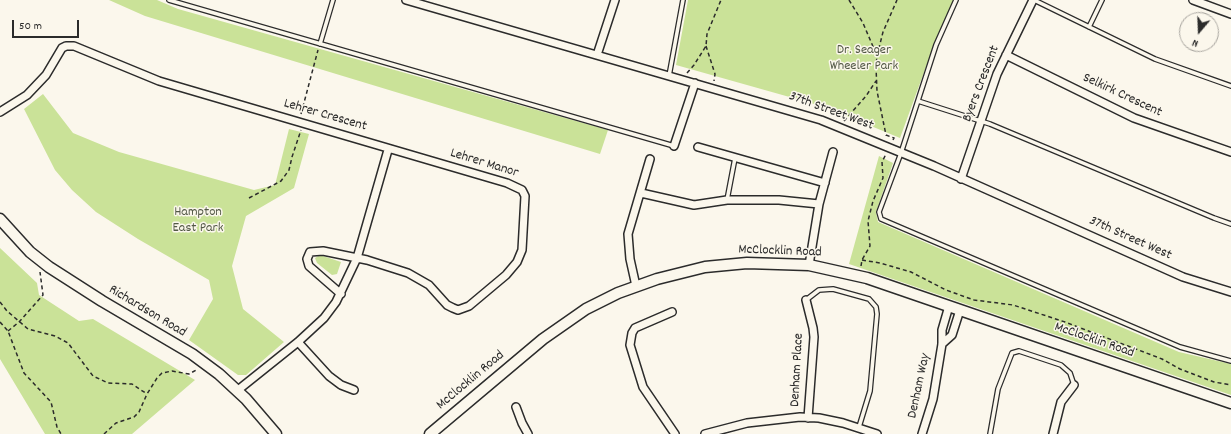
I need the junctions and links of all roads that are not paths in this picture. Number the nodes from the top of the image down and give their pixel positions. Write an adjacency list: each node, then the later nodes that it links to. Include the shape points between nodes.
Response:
1 (169, 0): 12 (lane)
2 (333, 0): 12 (lane)
3 (406, 0): 13 (street, 37th Street West)
4 (615, 0): 13 (street)
5 (683, 0): 15 (lane)
6 (956, 0): 18 (lane, via 936,45)
7 (1033, 0): 11 (lane); 14 (street, Byers Crescent)
8 (1102, 0): 11 (lane)
9 (1193, 0): 10 (street)
10 (1231, 14)
11 (1089, 27): 17 (lane, via 1155,59)
12 (320, 44): 21 (lane)
13 (597, 55): 15 (street, 37th Street West)
14 (1006, 55): 20 (street, Byers Crescent); 25 (street, Selkirk Crescent, via 1134,118)
15 (668, 76): 16 (street, 37th Street West)
16 (696, 83): 21 (street); 26 (street, 37th Street West, via 821,120)
17 (1231, 86)
18 (918, 101): 20 (lane); 26 (lane)
19 (0, 112): 23 (street, Lehrer Crescent, via 20,101 34,89 46,75 62,48 70,45 159,81)
20 (981, 121): 29 (street, Byers Crescent); 35 (lane)
21 (674, 146)
22 (698, 147): 27 (street)
23 (388, 150): 36 (street); 36 (street, Lehrer Manor, via 507,183 522,190 526,204 520,256 506,275 469,306 458,310 447,305 420,278)
24 (833, 152): 30 (street)
25 (1231, 152)
26 (901, 153): 29 (street, 37th Street West); 47 (lane, via 879,212 884,221 1180,348)
27 (735, 157): 30 (street); 32 (lane)
28 (650, 160): 31 (street)
29 (961, 179): 39 (street, 37th Street West, via 1184,277)
30 (825, 183): 33 (street)
31 (640, 193): 32 (street, via 694,205); 38 (street, via 628,234)
32 (727, 200): 33 (street, via 779,200)
33 (819, 204): 37 (street)
34 (0, 218): 49 (street, Richardson Road, via 30,252 49,267 205,363)
35 (1231, 224)
36 (357, 258): 40 (street); 40 (street, via 318,250 308,255 309,266)
37 (809, 265): 38 (street, McClocklin Road, via 725,264 681,272); 42 (street, McClocklin Road, via 867,278)
38 (636, 286): 56 (street, McClocklin Road, via 586,309 552,332)
39 (1231, 292)
40 (341, 294): 45 (street, via 330,310)
41 (806, 300): 53 (street, Denham Place, via 814,337); 54 (lane, via 819,290 833,289 869,298 876,307 870,391)
42 (949, 306): 43 (street, McClocklin Road); 46 (street, Denham Way, via 942,330)
43 (960, 310): 46 (street, Denham Way, via 952,334); 51 (street, McClocklin Road)
44 (672, 312): 58 (street, via 636,328 632,333 630,345 643,387)
45 (298, 342): 49 (street); 50 (street, via 329,376)
46 (942, 344): 61 (street, Denham Way, via 934,399)
47 (1231, 361)
48 (1074, 385): 62 (lane, via 1070,373 1061,365 1019,351 1012,353 998,389); 63 (street, via 1061,402)
49 (238, 390): 55 (street, Richardson Road)
50 (354, 390)
51 (1231, 403)
52 (516, 407): 57 (street)
53 (808, 418): 54 (street, via 827,419); 59 (street, via 747,422)
54 (858, 427): 60 (street)
55 (276, 434)
56 (430, 434)
57 (528, 434)
58 (675, 434)
59 (705, 434)
60 (877, 434)
61 (922, 434)
62 (990, 434)
63 (1052, 434)

